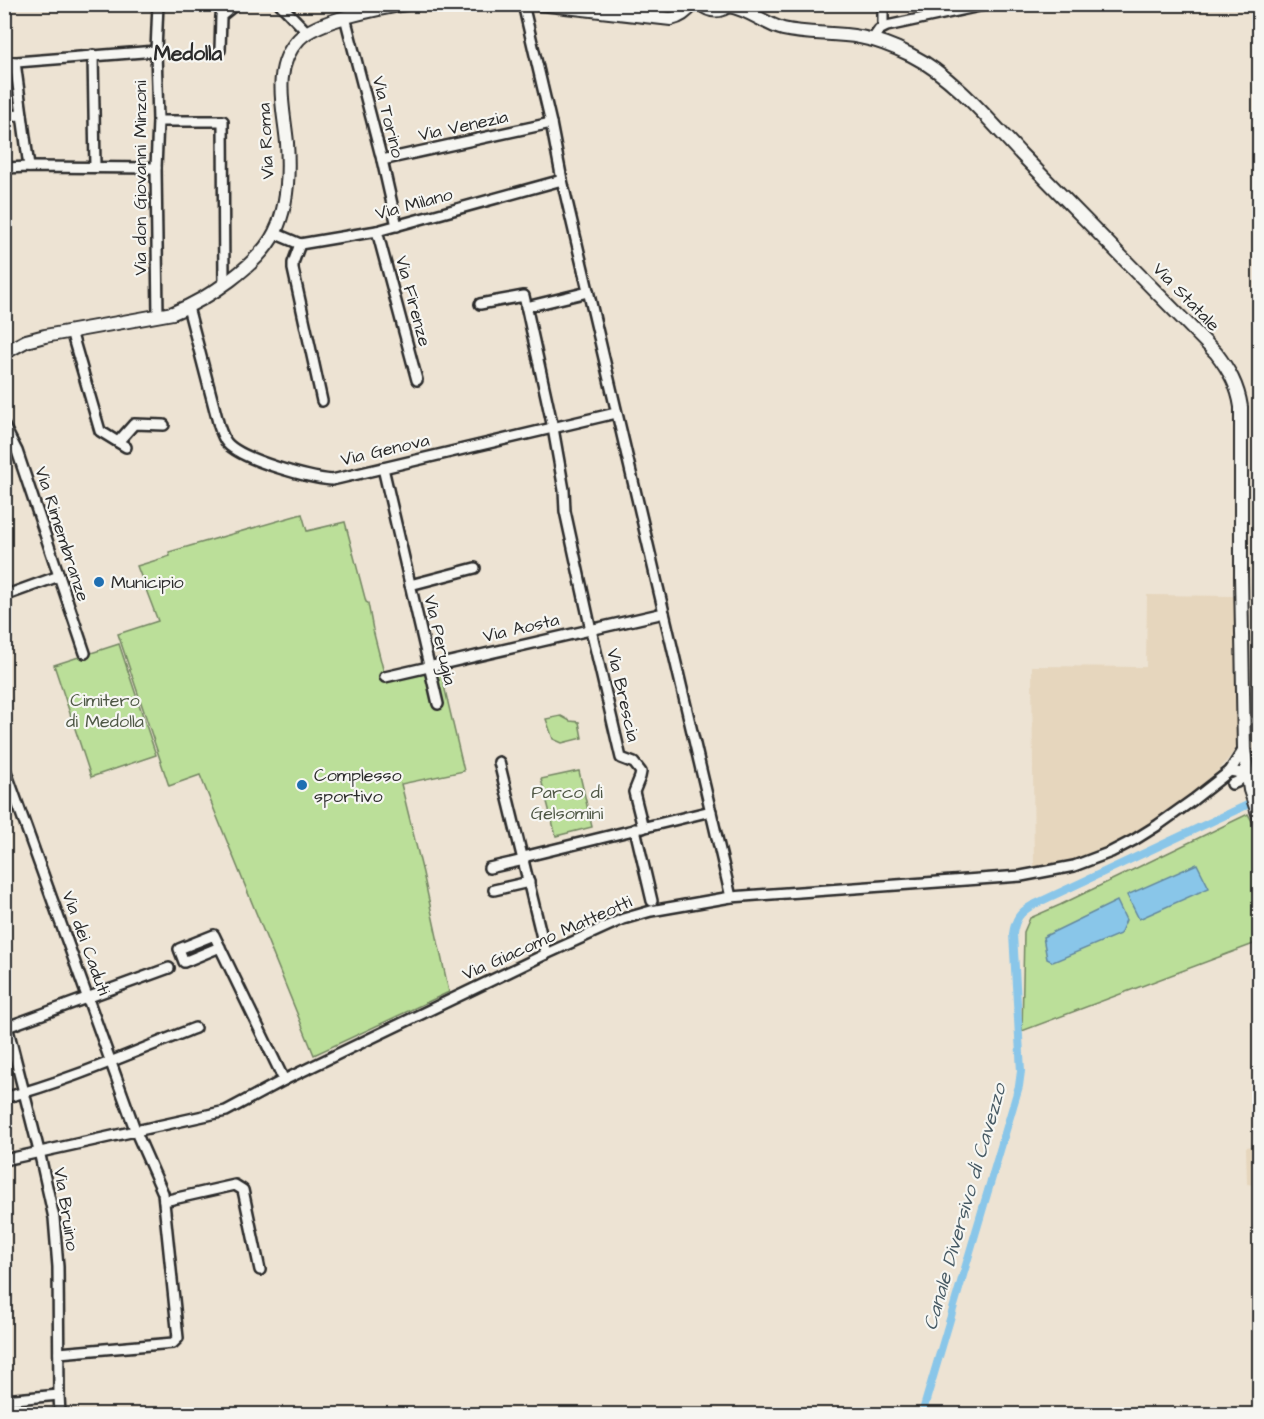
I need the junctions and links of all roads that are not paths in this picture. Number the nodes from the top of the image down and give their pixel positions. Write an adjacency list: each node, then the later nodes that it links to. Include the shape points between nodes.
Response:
1 (158, 4): 20 (street, Via don Giovanni Minzoni)
2 (236, 4): 19 (street, via 221,16)
3 (406, 4): 8 (main road, Via Roma)
4 (523, 4): 27 (street)
5 (539, 4): 11 (main road)
6 (884, 4): 16 (street)
7 (989, 4): 16 (street)
8 (401, 5): 15 (main road, Via Roma)
9 (730, 5): 12 (main road, via 716,11); 14 (main road, Via Statale)
10 (284, 7): 17 (street)
11 (585, 7): 13 (main road, via 668,19 679,17)
12 (704, 7): 13 (main road)
13 (690, 8)
14 (745, 8): 18 (main road, Via Statale, via 770,25 786,30)
15 (345, 17): 17 (main road, Via Roma); 28 (street, Via Torino)
16 (883, 27): 18 (street)
17 (306, 32): 36 (main road, Via Roma, via 291,49 280,79 287,170 282,213)
18 (872, 40): 63 (main road, Via Statale, via 912,55 957,88 1227,367 1241,407)
19 (220, 50)
20 (156, 51): 21 (street); 26 (street, Via don Giovanni Minzoni)
21 (93, 55): 22 (street); 31 (street)
22 (15, 62): 23 (street); 24 (street)
23 (4, 63)
24 (22, 115): 25 (street); 29 (street)
25 (4, 116)
26 (158, 121): 32 (street, Via don Giovanni Minzoni); 38 (street, via 223,122)
27 (551, 123): 28 (street, Via Venezia); 33 (street)
28 (382, 160): 34 (street, Via Torino)
29 (29, 167): 30 (street); 31 (street)
30 (4, 168)
31 (95, 168): 32 (street)
32 (156, 168): 43 (street, Via don Giovanni Minzoni)
33 (562, 180): 34 (street, Via Milano); 39 (street)
34 (397, 226): 35 (street, Via Milano)
35 (376, 231): 37 (street, Via Milano); 46 (street, Via Firenze)
36 (274, 233): 37 (street); 38 (main road, Via Roma)
37 (300, 244): 47 (street, via 293,269)
38 (224, 285): 41 (main road, Via Roma)
39 (588, 292): 42 (street); 48 (street)
40 (480, 304): 42 (street, via 524,296)
41 (188, 307): 43 (main road, Via Roma); 52 (street, Via Genova, via 219,426 227,443 258,461 323,479)
42 (526, 307): 51 (street)
43 (158, 316): 44 (main road, Via Roma)
44 (71, 331): 45 (main road, Via Roma, via 26,341); 49 (street, via 100,432 122,444 134,424)
45 (4, 352)
46 (417, 380)
47 (322, 401)
48 (616, 413): 51 (street, Via Genova); 57 (street)
49 (164, 424)
50 (4, 426): 54 (street, Via Rimembranze, via 17,451)
51 (553, 428): 52 (street, Via Genova); 58 (street, via 565,511)
52 (383, 468): 55 (street, Via Perugia)
53 (475, 568): 55 (street, Via Perugia)
54 (59, 576): 56 (street); 59 (street, Via Rimembranze)
55 (410, 585): 60 (street, Via Perugia)
56 (5, 594)
57 (664, 613): 58 (street, Via Aosta); 71 (street)
58 (591, 630): 60 (street, Via Aosta); 73 (street, Via Brescia, via 621,758 634,763 641,772 634,792)
59 (85, 653)
60 (429, 666): 61 (street, Via Aosta); 62 (street, Via Perugia)
61 (385, 676)
62 (438, 704)
63 (1244, 749): 65 (street, Via Giacomo Matteotti); 67 (main road, Via Statale)
64 (499, 762): 74 (street)
65 (1230, 771): 67 (street); 68 (street, Via Giacomo Matteotti)
66 (6, 772): 83 (street, Via dei Caduti)
67 (1247, 774): 69 (street); 70 (main road, Via Statale)
68 (1217, 782): 69 (street); 78 (street, Via Giacomo Matteotti, via 1134,840 1074,866 1021,876)
69 (1232, 784): 70 (street)
70 (1250, 792): 72 (main road, Via Statale)
71 (711, 811): 73 (street); 78 (street)
72 (1258, 815)
73 (639, 828): 74 (street); 79 (street)
74 (523, 858): 75 (street); 76 (street)
75 (489, 868)
76 (529, 882): 77 (street); 81 (street)
77 (494, 890)
78 (731, 897): 81 (street, Via Giacomo Matteotti, via 623,919)
79 (652, 902)
80 (220, 947): 88 (street)
81 (546, 954): 88 (street, Via Giacomo Matteotti)
82 (169, 968): 83 (street)
83 (89, 997): 85 (street); 87 (street, Via dei Caduti)
84 (4, 1014): 85 (street, Via Bruino)
85 (6, 1028): 89 (street, Via Bruino)
86 (195, 1028): 87 (street)
87 (111, 1061): 89 (street); 91 (street, Via dei Caduti)
88 (284, 1080): 91 (street, Via Giacomo Matteotti, via 226,1111)
89 (24, 1093): 90 (street); 92 (street, Via Bruino)
90 (4, 1098)
91 (136, 1132): 92 (street, Via Giacomo Matteotti); 94 (street, Via dei Caduti)
92 (39, 1151): 93 (street, Via Giacomo Matteotti); 96 (street, Via Bruino, via 54,1218)
93 (4, 1160)
94 (164, 1201): 95 (street, via 235,1185 243,1190); 96 (street, Via dei Caduti, via 178,1338 172,1343)
95 (260, 1270)
96 (58, 1353): 97 (street, Via Bruino)
97 (59, 1395): 98 (street); 99 (street, Via Bruino)
98 (4, 1400)
99 (60, 1414)

